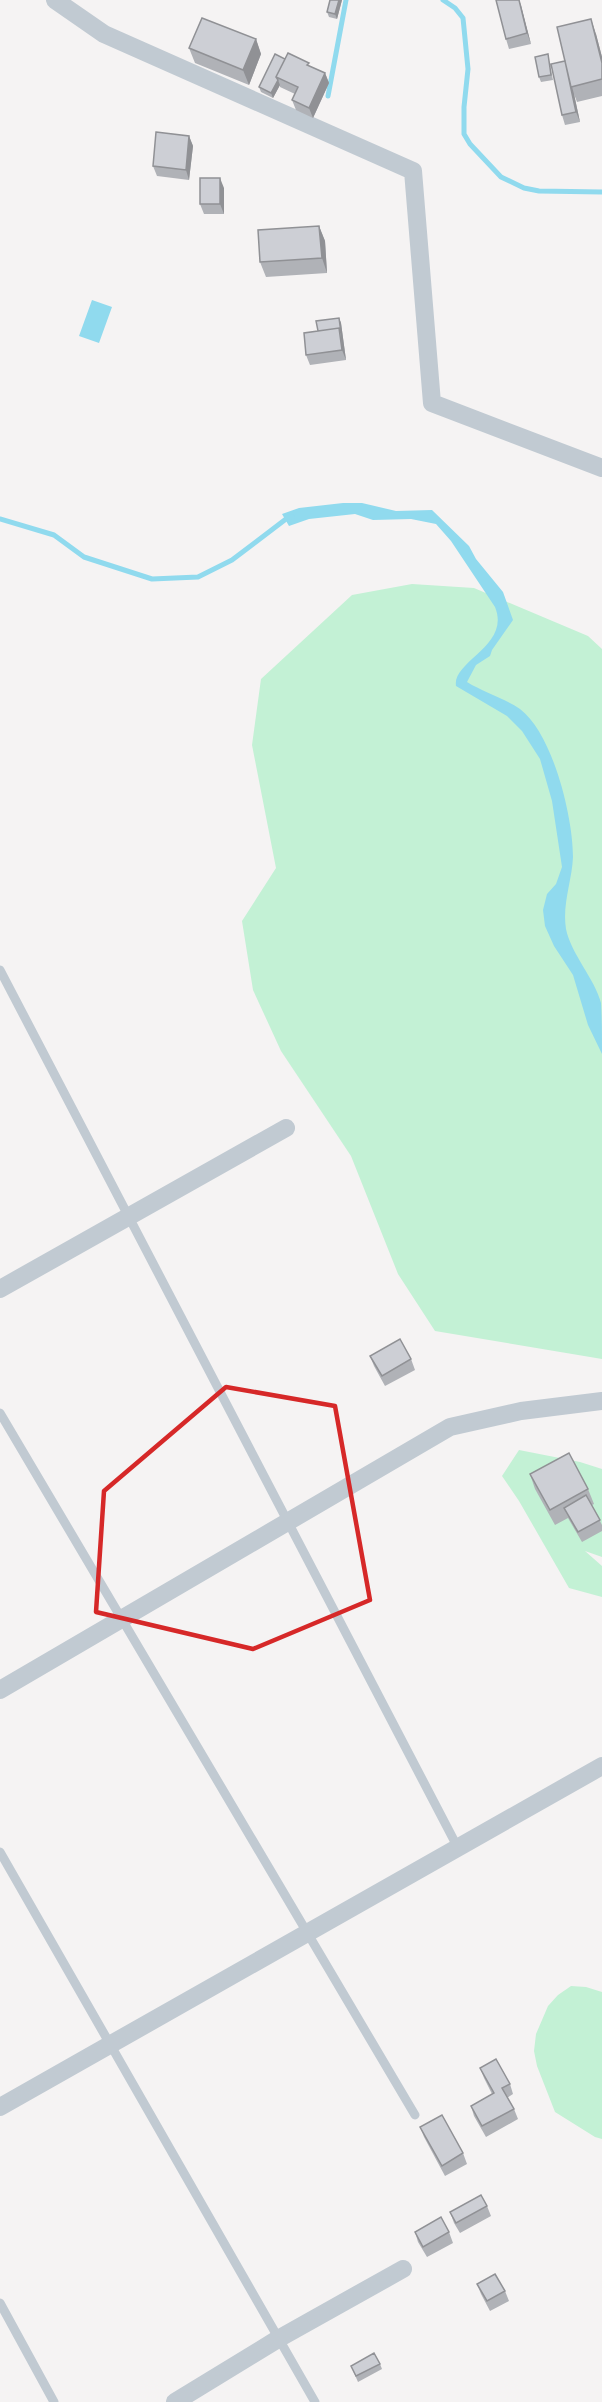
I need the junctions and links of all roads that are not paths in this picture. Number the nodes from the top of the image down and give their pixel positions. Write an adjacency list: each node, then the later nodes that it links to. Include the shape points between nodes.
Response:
1 (55, 0): 2 (street, via 104,34 413,171 432,403)
2 (602, 468)
3 (0, 970): 5 (lane)
4 (286, 1128): 5 (street)
5 (129, 1217): 6 (street); 9 (lane)
6 (0, 1289)
7 (602, 1401): 9 (street, via 521,1411 450,1427)
8 (0, 1413): 10 (lane)
9 (288, 1521): 10 (street); 13 (lane)
10 (121, 1619): 11 (street); 15 (lane)
11 (0, 1690)
12 (602, 1766): 13 (street)
13 (458, 1848): 15 (street)
14 (0, 1852): 16 (lane)
15 (308, 1933): 16 (street); 18 (lane)
16 (110, 2045): 17 (street); 21 (lane)
17 (0, 2108)
18 (415, 2115)
19 (403, 2269): 21 (street)
20 (0, 2303): 22 (lane)
21 (279, 2339): 23 (street); 24 (lane)
22 (54, 2402)
23 (175, 2402)
24 (315, 2402)

